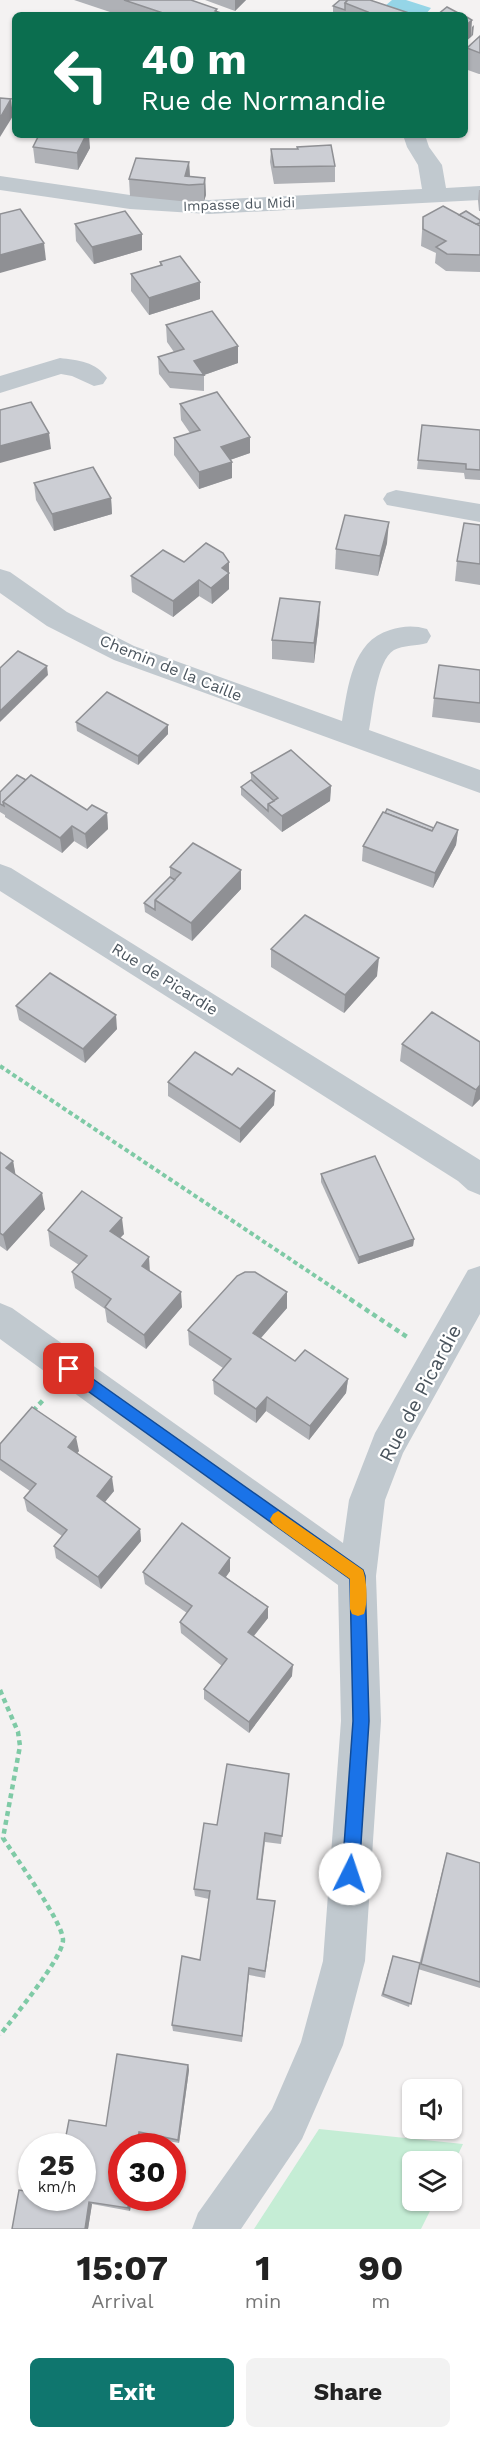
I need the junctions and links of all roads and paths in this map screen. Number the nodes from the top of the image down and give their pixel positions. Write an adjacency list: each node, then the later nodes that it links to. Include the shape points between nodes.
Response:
1 (415, 138): 4 (street, via 430,165)
2 (0, 183): 4 (street, Impasse du Midi, via 171,207)
3 (480, 193): 4 (street, Impasse du Midi)
4 (435, 194)
5 (94, 378): 6 (street, via 79,369 60,366)
6 (0, 385)
7 (396, 499): 8 (street)
8 (480, 513)
9 (0, 579): 11 (street, Chemin de la Caille, via 57,619 124,653)
10 (417, 636): 11 (street, via 396,637 380,645 370,657)
11 (353, 737): 12 (street, Chemin de la Caille)
12 (480, 782)
13 (0, 876): 15 (street, Rue de Picardie)
14 (0, 1066): 18 (path)
15 (480, 1180)
16 (480, 1281): 18 (street, Rue de Picardie)
17 (0, 1319): 19 (street)
18 (437, 1357): 21 (street, Rue de Picardie, via 388,1445 368,1500)
19 (69, 1369): 20 (path); 21 (street)
20 (31, 1414)
21 (357, 1576): 24 (street, Rue de Picardie, via 361,1721 344,1961 322,2044 287,2124)
22 (0, 1690): 23 (path, via 20,1746 3,1838 57,1922 65,1944)
23 (0, 2035)
24 (214, 2229)

